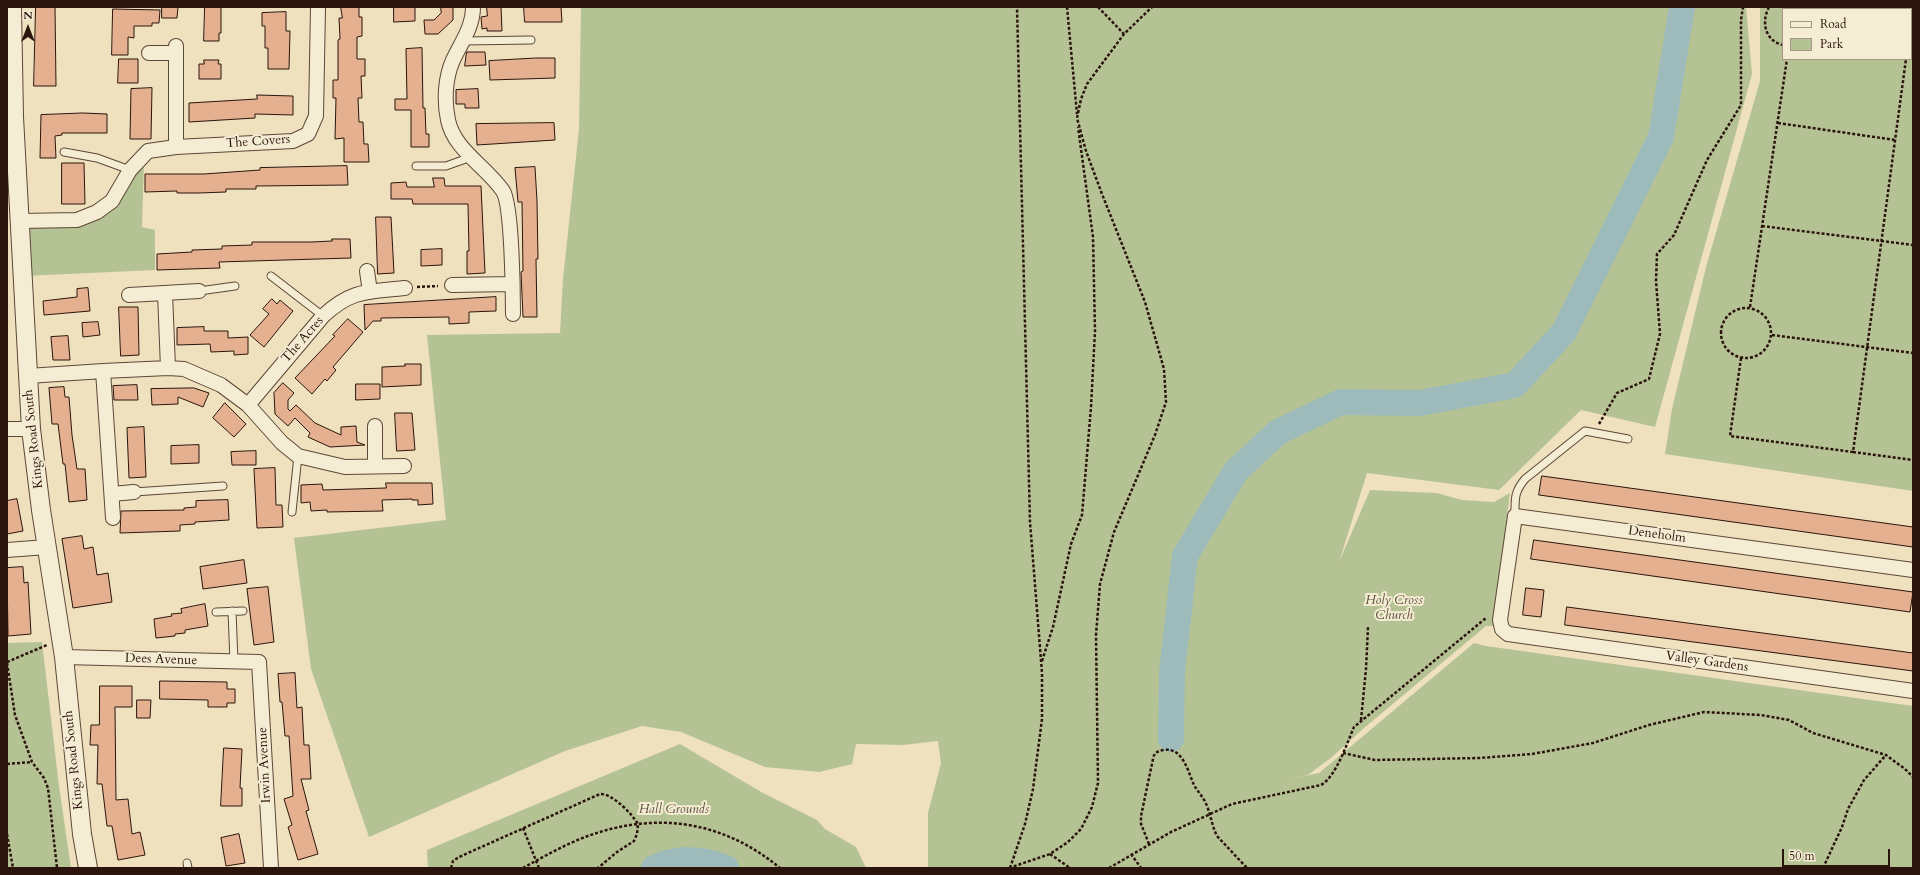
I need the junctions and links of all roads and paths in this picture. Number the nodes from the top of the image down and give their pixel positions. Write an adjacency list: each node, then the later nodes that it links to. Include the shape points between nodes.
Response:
1 (12, 7): 17 (street, Kings Road South)
2 (473, 7): 11 (street, via 473,16)
3 (1017, 7): 80 (path, via 1030,522)
4 (1067, 7): 18 (path)
5 (1098, 7): 10 (path)
6 (1152, 7): 10 (path)
7 (1743, 7): 55 (path, via 1740,106 1707,160 1674,235 1657,254 1656,281 1660,334 1649,379 1618,393)
8 (1769, 7): 13 (path, via 1764,27 1771,39)
9 (315, 8): 21 (street, The Covers, via 316,116 308,134 293,141)
10 (1124, 34): 18 (path, via 1087,84)
11 (464, 40): 12 (lane); 23 (street, via 453,61 446,84 448,120 454,137)
12 (531, 40)
13 (1782, 44)
14 (149, 53): 21 (street, via 176,49)
15 (1787, 60): 19 (path)
16 (1906, 60): 20 (path)
17 (10, 70): 24 (street, Kings Road South)
18 (1077, 118): 80 (path, via 1093,237 1095,324 1091,406 1082,515 1071,544 1053,628); 93 (path, via 1086,151 1145,302 1164,369 1166,402 1156,435 1114,532 1100,584 1096,635 1098,783 1092,808 1082,829)
19 (1778, 123): 20 (path); 28 (path)
20 (1895, 140): 29 (path)
21 (176, 147): 26 (street, The Covers, via 148,151)
22 (64, 152): 26 (lane, via 97,158)
23 (471, 156): 25 (lane, via 446,166); 33 (street, via 504,192)
24 (12, 161): 27 (street, Kings Road South)
25 (416, 166)
26 (130, 170): 27 (street, The Covers, via 112,201 97,212 77,220)
27 (19, 221): 50 (street, Kings Road South)
28 (1762, 226): 29 (path); 41 (path)
29 (1881, 242): 30 (path); 45 (path)
30 (1913, 245)
31 (367, 271): 38 (street)
32 (271, 276): 43 (lane)
33 (512, 284): 34 (street); 42 (street)
34 (452, 285): 36 (path)
35 (235, 286): 37 (lane)
36 (405, 288): 38 (street, The Acres)
37 (199, 292): 39 (street)
38 (370, 292): 43 (street, The Acres, via 355,294 336,303)
39 (165, 293): 40 (street); 48 (street)
40 (129, 295)
41 (1750, 307): 44 (path, via 1762,312 1770,322); 47 (path, via 1739,308 1729,314 1722,323 1720,334 1723,345)
42 (513, 314)
43 (323, 316): 51 (street, The Acres)
44 (1772, 335): 45 (path); 47 (path, via 1769,345 1762,353 1752,358)
45 (1867, 347): 46 (path); 57 (path)
46 (1913, 353)
47 (1741, 358): 57 (path, via 1730,436)
48 (168, 368): 49 (street); 51 (street, via 184,369 221,385)
49 (103, 371): 50 (street); 64 (street)
50 (28, 376): 54 (street, Kings Road South)
51 (248, 405): 58 (street, via 282,443)
52 (375, 426): 60 (street)
53 (7, 429): 54 (street)
54 (31, 429): 68 (street, Kings Road South)
55 (1593, 433): 56 (lane); 66 (lane, via 1585,431 1525,479 1515,496)
56 (1628, 439)
57 (1853, 452): 59 (path)
58 (298, 456): 60 (street, via 345,467); 65 (lane)
59 (1913, 460)
60 (376, 466): 61 (street)
61 (404, 466)
62 (223, 486): 63 (lane)
63 (134, 492): 64 (street)
64 (112, 494): 67 (street)
65 (292, 512)
66 (1515, 516): 70 (street, Deneholm); 75 (street, via 1500,620)
67 (113, 518)
68 (47, 547): 69 (street); 76 (street, Kings Road South)
69 (7, 550)
70 (1913, 570)
71 (232, 611): 72 (lane); 73 (lane); 78 (lane)
72 (242, 611)
73 (216, 612)
74 (1368, 627): 82 (path)
75 (1502, 629): 81 (street, Valley Gardens, via 1508,634); 82 (path, via 1495,614 1482,620)
76 (62, 648): 77 (path); 78 (street, Dees Avenue); 98 (street, Kings Road South)
77 (7, 662): 85 (path, via 15,716)
78 (234, 662): 79 (street, Dees Avenue)
79 (259, 662): 99 (street, Irwin Avenue)
80 (1041, 664): 105 (path, via 1042,719 1033,789 1025,824)
81 (1913, 691)
82 (1361, 720): 83 (path, via 1354,727)
83 (1343, 753): 84 (path, via 1375,760 1532,754 1592,743 1649,725 1704,712 1761,714 1789,720 1813,733); 88 (path, via 1330,777 1321,785 1249,799)
84 (1886, 755): 87 (path); 110 (path, via 1864,780 1848,809)
85 (32, 762): 86 (path); 97 (path, via 48,788)
86 (7, 764)
87 (1913, 777)
88 (1209, 813): 92 (path); 92 (path, via 1183,759 1170,750 1158,751 1154,756 1141,816 1141,824); 109 (path, via 1217,836)
89 (638, 824): 90 (path, via 612,796 604,793); 95 (path, via 584,837); 103 (path, via 634,841); 104 (path, via 681,823 717,832 756,850)
90 (523, 828): 95 (path); 100 (path, via 459,857 453,861)
91 (7, 834): 96 (path)
92 (1149, 844): 94 (path)
93 (1050, 854): 105 (path); 106 (path)
94 (1130, 854): 107 (path); 108 (path)
95 (536, 861): 101 (path); 102 (path)
96 (13, 868)
97 (57, 868)
98 (88, 868)
99 (271, 868)
100 (451, 868)
101 (522, 868)
102 (539, 868)
103 (598, 868)
104 (780, 868)
105 (1009, 868)
106 (1070, 868)
107 (1108, 868)
108 (1141, 868)
109 (1247, 868)
110 (1823, 868)

